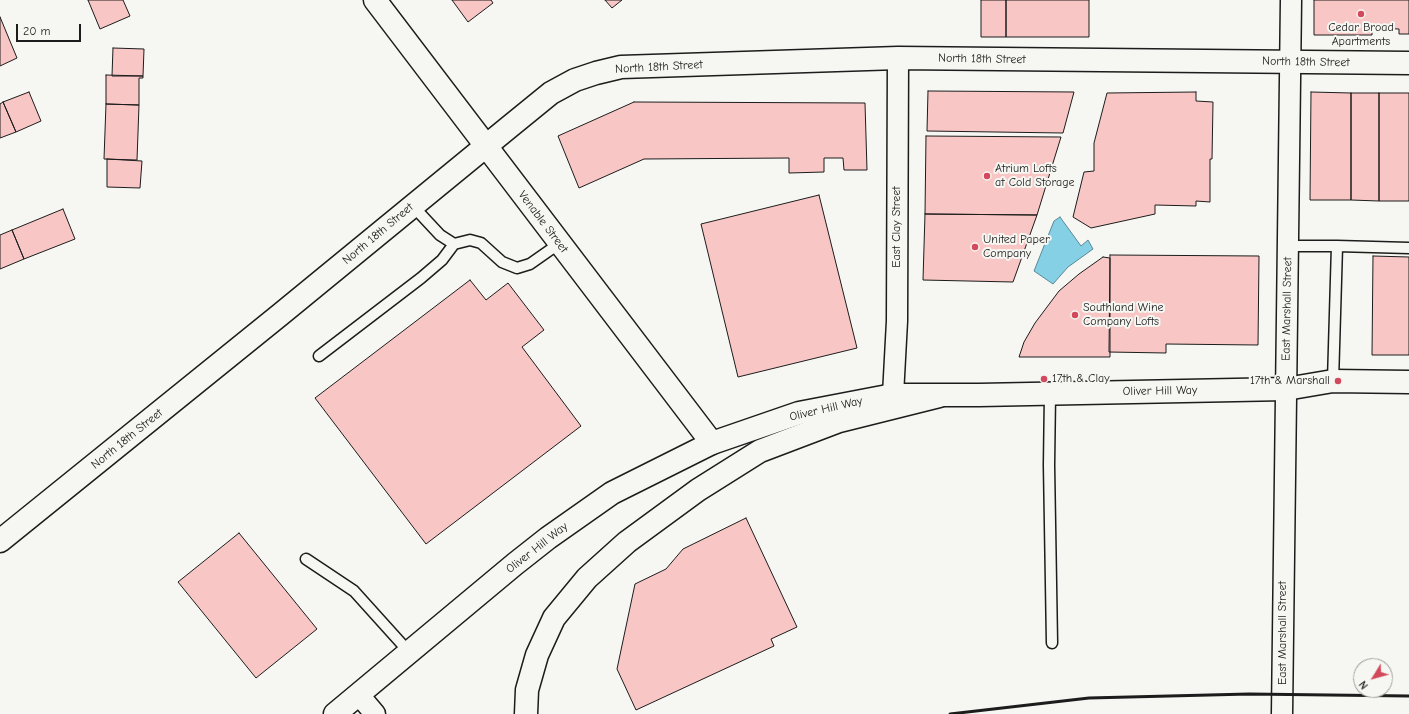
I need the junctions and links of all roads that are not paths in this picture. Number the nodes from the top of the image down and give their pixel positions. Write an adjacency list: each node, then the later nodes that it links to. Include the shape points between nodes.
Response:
1 (375, 0): 6 (main road, Venable Street)
2 (1291, 0): 4 (street, East Marshall Street)
3 (898, 58): 4 (main road, North 18th Street); 6 (main road, North 18th Street, via 621,68 596,73 575,80 551,93); 18 (street, East Clay Street, via 897,321)
4 (1290, 62): 5 (main road, North 18th Street); 10 (street, East Marshall Street)
5 (1409, 63)
6 (485, 146): 7 (main road, North 18th Street); 8 (main road, Venable Street)
7 (412, 205): 9 (lane, via 440,235); 21 (main road, North 18th Street)
8 (560, 243): 9 (lane, via 530,264 517,268 502,262 481,244 470,240); 20 (main road, Venable Street)
9 (454, 244): 13 (lane, via 442,260 421,278)
10 (1288, 246): 11 (lane); 16 (street, East Marshall Street)
11 (1337, 246): 12 (lane); 14 (lane)
12 (1409, 248)
13 (319, 356)
14 (1333, 382): 15 (main road, Oliver Hill Way); 16 (main road, Oliver Hill Way)
15 (1409, 382)
16 (1286, 388): 17 (main road, Oliver Hill Way); 29 (street, East Marshall Street)
17 (1050, 394): 19 (main road, Oliver Hill Way); 23 (lane)
18 (893, 395): 19 (main road, Oliver Hill Way); 20 (main road, Oliver Hill Way, via 799,413)
19 (939, 396): 28 (main road, via 839,421 760,451 698,490 627,542 587,578 554,618 537,655 527,690)
20 (712, 443): 24 (main road, Oliver Hill Way, via 612,493 548,538)
21 (0, 541)
22 (306, 560): 24 (lane, via 354,591)
23 (1052, 643)
24 (409, 652): 25 (main road, Oliver Hill Way)
25 (359, 694): 26 (main road, Oliver Hill Way); 27 (street)
26 (336, 714)
27 (375, 714)
28 (526, 714)
29 (1282, 714)

